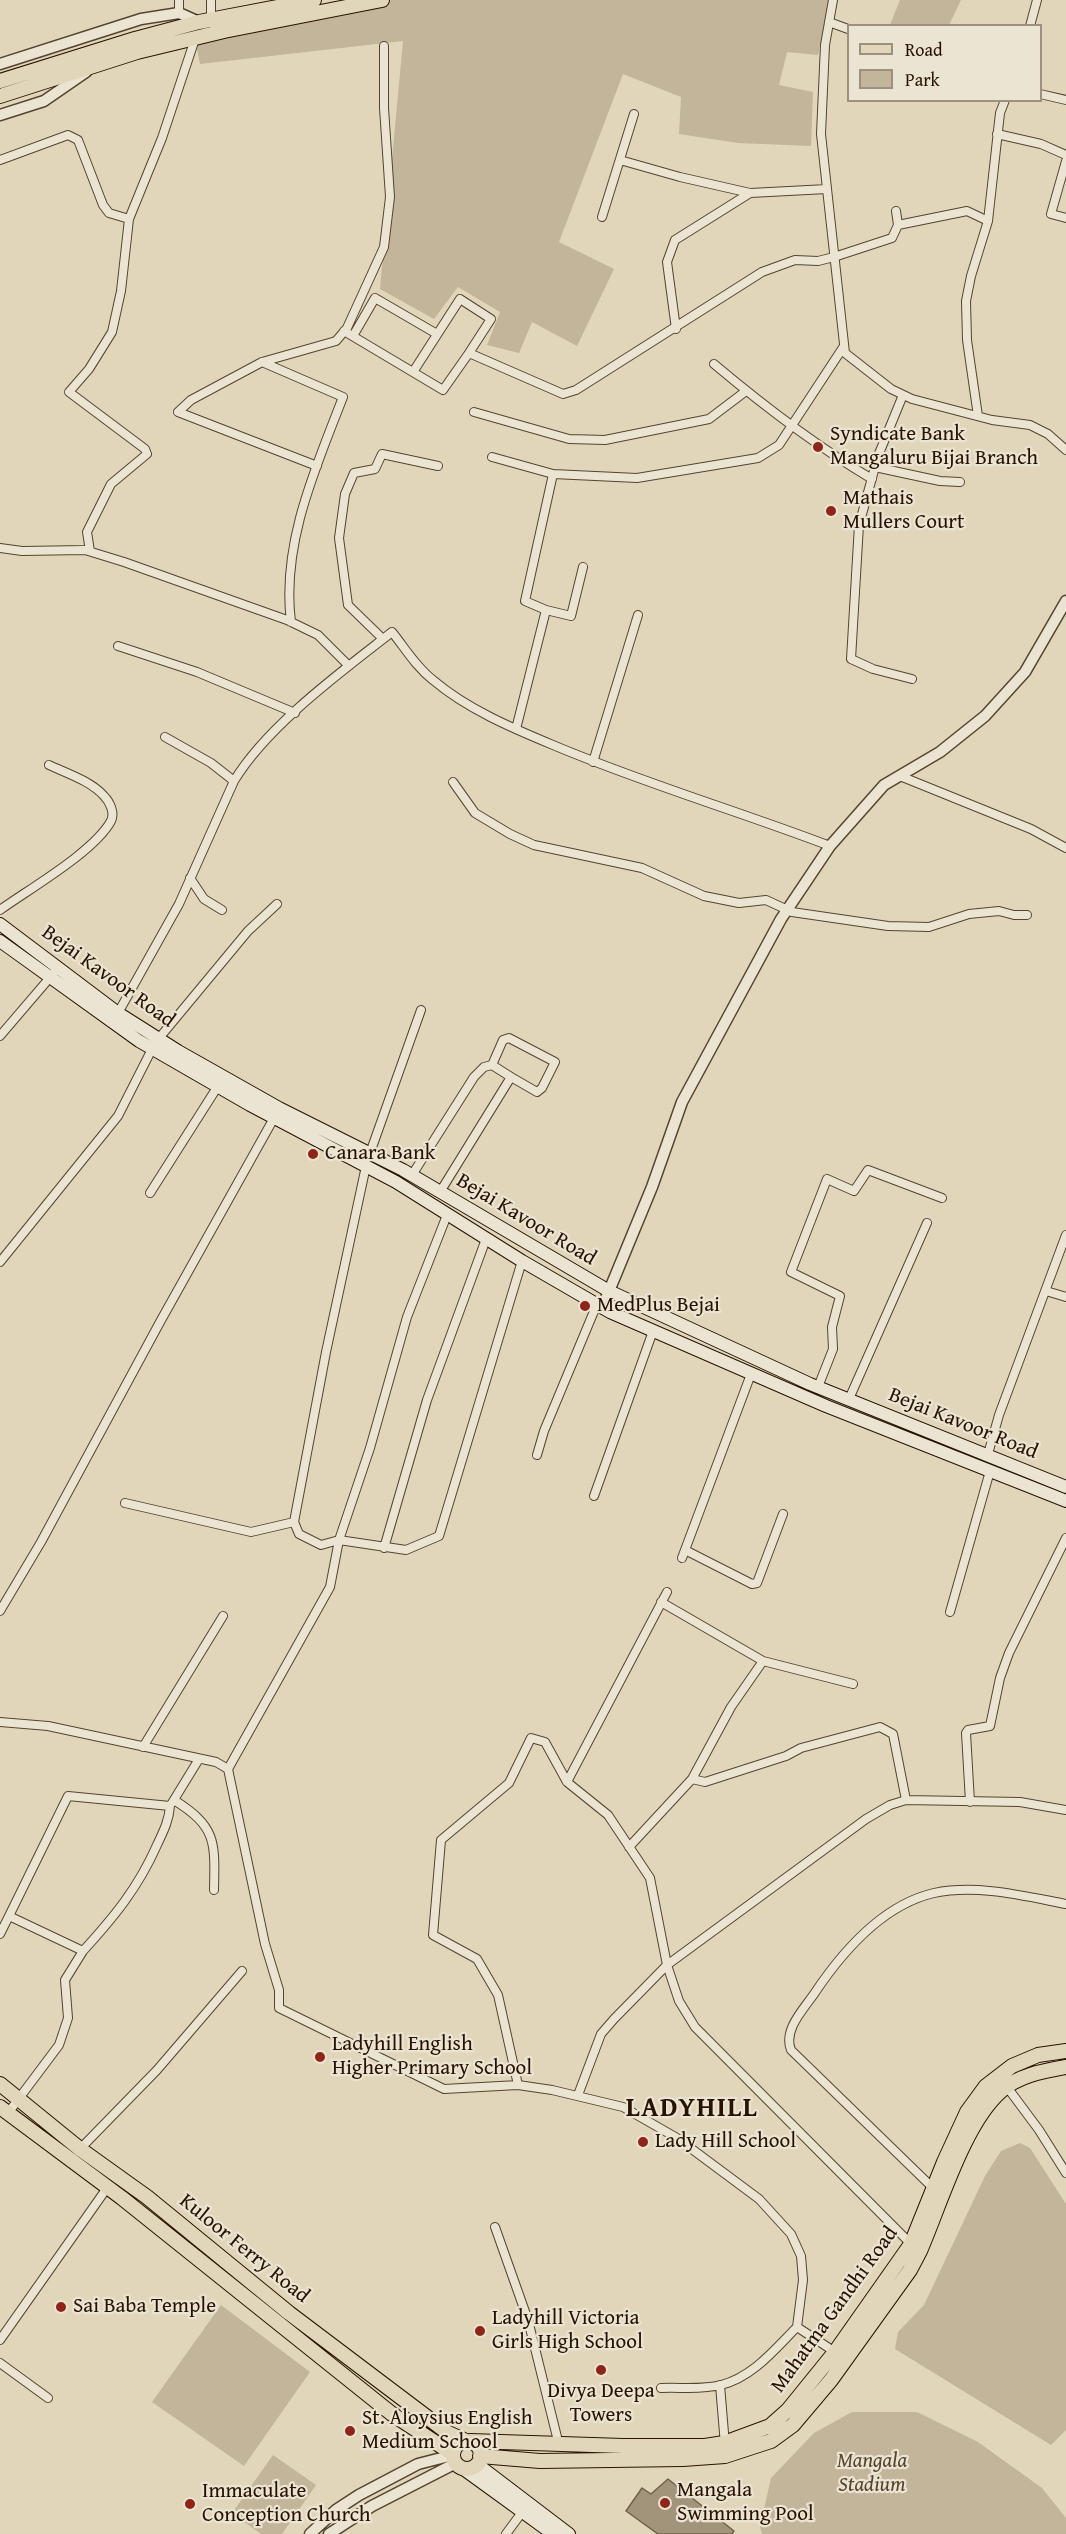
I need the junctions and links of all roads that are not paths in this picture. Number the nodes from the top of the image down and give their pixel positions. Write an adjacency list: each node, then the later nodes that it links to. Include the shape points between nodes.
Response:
1 (211, 0): 7 (street)
2 (314, 0): 7 (main road)
3 (382, 0): 11 (main road)
4 (833, 0): 8 (street)
5 (1037, 0): 9 (street)
6 (177, 4): 7 (street); 13 (street)
7 (205, 21): 15 (main road)
8 (829, 22): 10 (street); 27 (street, via 822,134)
9 (1031, 24)
10 (847, 28)
11 (195, 39): 14 (main road); 32 (street, via 162,138)
12 (384, 46): 37 (street, via 390,197 384,246)
13 (0, 64)
14 (93, 67): 17 (main road); 21 (street, via 44,101)
15 (0, 81)
16 (1042, 94): 18 (street)
17 (0, 96)
18 (1066, 100)
19 (1004, 102): 22 (street)
20 (634, 114): 25 (street)
21 (0, 115)
22 (997, 135): 23 (street, via 1041,144); 33 (street)
23 (1066, 155)
24 (0, 160): 32 (street, via 68,135 78,140 103,205 109,213)
25 (620, 160): 28 (street); 30 (street)
26 (1066, 161): 31 (street, via 1051,214)
27 (827, 189): 28 (street); 35 (street)
28 (750, 193): 36 (street, via 675,240 667,262)
29 (896, 212): 34 (street)
30 (602, 217)
31 (1066, 218)
32 (129, 219): 58 (street, via 112,332 69,392 147,454 111,484 87,532)
33 (988, 221): 34 (street, via 967,211); 47 (street, via 966,301)
34 (898, 225): 35 (street, via 892,238)
35 (834, 257): 36 (street, via 795,260 762,272); 39 (street)
36 (676, 329): 40 (street, via 576,390 563,394)
37 (348, 334): 38 (street, via 375,297); 41 (street); 43 (street)
38 (437, 334): 40 (street, via 460,299 491,319); 43 (street)
39 (844, 346): 45 (street, via 845,353); 48 (street)
40 (469, 353): 43 (street, via 443,390)
41 (262, 362): 51 (street, via 343,397); 51 (street, via 191,400 178,412)
42 (714, 364): 44 (street)
43 (413, 372)
44 (746, 391): 46 (street, via 709,419 604,440 569,439); 48 (street)
45 (903, 395): 47 (street); 53 (street)
46 (474, 412)
47 (978, 416): 49 (street, via 1030,425)
48 (792, 425): 54 (street, via 779,445 758,459 638,478); 55 (street, via 834,457)
49 (1066, 450)
50 (492, 457): 54 (street)
51 (317, 466): 63 (street, via 300,516 288,603)
52 (438, 466): 64 (street, via 382,454 375,469 354,473 345,494 339,538 348,605)
53 (875, 467): 55 (street); 56 (street)
54 (553, 474): 61 (street, via 525,601)
55 (872, 479): 67 (street, via 859,525 851,659)
56 (960, 482)
57 (0, 548): 58 (street)
58 (90, 551): 63 (street)
59 (583, 567): 61 (street, via 571,616)
60 (1064, 604): 73 (street, via 1025,672 985,716 940,752)
61 (546, 610): 69 (street)
62 (638, 615): 71 (street)
63 (291, 622): 66 (street, via 318,635)
64 (383, 639): 66 (street); 69 (street, via 392,632 434,681)
65 (118, 646): 68 (street, via 197,672)
66 (349, 666): 68 (street)
67 (912, 680)
68 (295, 713): 74 (street, via 259,746)
69 (516, 729): 71 (street)
70 (165, 737): 74 (street, via 217,766)
71 (593, 762): 76 (street)
72 (48, 765): 81 (street, via 105,797 113,814 111,821 84,850)
73 (900, 776): 76 (street, via 884,785); 77 (street, via 1032,829)
74 (234, 782): 78 (street)
75 (453, 782): 80 (street, via 475,813 534,845 642,868 704,896 739,903 766,900)
76 (830, 846): 80 (street)
77 (1066, 848)
78 (190, 878): 82 (street, via 204,898); 89 (street)
79 (277, 904): 91 (street, via 248,931)
80 (788, 909): 83 (street, via 888,926 919,927 969,914 999,911); 108 (street, via 682,1102)
81 (0, 910)
82 (222, 910)
83 (1027, 915)
84 (0, 924): 86 (main road, Bejai Kavoor Road)
85 (0, 941): 87 (main road, Bejai Kavoor Road)
86 (59, 968): 87 (street); 89 (main road, Bejai Kavoor Road)
87 (51, 979): 90 (street); 91 (main road, Bejai Kavoor Road, via 97,1013)
88 (421, 1010): 96 (street)
89 (118, 1013): 91 (main road, Bejai Kavoor Road)
90 (0, 1036)
91 (153, 1042): 94 (main road, Bejai Kavoor Road); 96 (main road, Bejai Kavoor Road, via 279,1108); 107 (street, via 118,1116)
92 (492, 1065): 93 (street); 93 (street, via 505,1038 555,1062 537,1092); 98 (street, via 474,1077)
93 (511, 1077): 99 (street)
94 (218, 1086): 95 (main road, Bejai Kavoor Road); 100 (street)
95 (274, 1118): 97 (main road, Bejai Kavoor Road); 130 (street)
96 (371, 1150): 98 (main road, Bejai Kavoor Road)
97 (366, 1166): 102 (main road, Bejai Kavoor Road); 124 (street)
98 (412, 1175): 99 (main road, Bejai Kavoor Road)
99 (440, 1192): 108 (main road, Bejai Kavoor Road)
100 (150, 1193)
101 (942, 1198): 114 (street, via 868,1170 854,1191 827,1179 791,1272 840,1296 832,1327 833,1349)
102 (447, 1215): 105 (main road, Bejai Kavoor Road); 126 (street, via 407,1317)
103 (927, 1223): 115 (street)
104 (1066, 1235): 109 (street)
105 (486, 1239): 106 (main road, Bejai Kavoor Road); 127 (street, via 427,1400)
106 (522, 1261): 111 (main road, Bejai Kavoor Road); 127 (street, via 439,1536 406,1550)
107 (0, 1262)
108 (609, 1291): 111 (street); 114 (main road, Bejai Kavoor Road)
109 (1046, 1291): 110 (street); 116 (street)
110 (1066, 1297)
111 (599, 1306): 112 (main road, Bejai Kavoor Road); 117 (street)
112 (653, 1331): 113 (main road, Bejai Kavoor Road); 120 (street)
113 (752, 1374): 118 (main road, Bejai Kavoor Road); 123 (street, via 684,1554 757,1583)
114 (818, 1387): 115 (main road, Bejai Kavoor Road)
115 (849, 1399): 116 (main road, Bejai Kavoor Road)
116 (988, 1454): 119 (main road, Bejai Kavoor Road)
117 (537, 1455)
118 (990, 1471): 121 (main road, Bejai Kavoor Road); 131 (street)
119 (1066, 1487)
120 (594, 1496)
121 (1066, 1501)
122 (125, 1503): 124 (street, via 251,1532)
123 (783, 1514)
124 (294, 1522): 126 (street, via 299,1534 321,1545)
125 (1066, 1538): 142 (street, via 1009,1653 997,1686 990,1726 966,1733)
126 (339, 1540): 127 (street); 138 (street, via 330,1587)
127 (384, 1548)
128 (667, 1592): 129 (street)
129 (661, 1602): 133 (street); 140 (street)
130 (0, 1611)
131 (950, 1612)
132 (223, 1616): 136 (street)
133 (763, 1661): 134 (street); 139 (street, via 726,1716)
134 (853, 1684)
135 (0, 1722): 136 (street, via 48,1726)
136 (143, 1747): 137 (street)
137 (199, 1759): 138 (street); 143 (street)
138 (228, 1768): 157 (street, via 265,1944 279,1990 279,2008 444,2089)
139 (692, 1779): 141 (street, via 705,1782 801,1748 880,1727 893,1734); 145 (street)
140 (567, 1782): 145 (street, via 608,1815); 157 (street, via 545,1742 531,1738 509,1783 441,1840 433,1935 477,1959 498,1995)
141 (906, 1800): 142 (street); 151 (street, via 866,1819)
142 (970, 1802): 144 (street, via 1020,1802)
143 (172, 1803): 146 (street, via 191,1811 206,1826 215,1848); 148 (street, via 68,1796); 150 (street, via 169,1819 144,1874 118,1912)
144 (1066, 1810)
145 (629, 1847): 151 (street, via 650,1878)
146 (214, 1890)
147 (1066, 1904): 165 (street, via 1008,1893 965,1891 934,1893 903,1905 852,1944 791,2028 787,2042 791,2050)
148 (9, 1916): 149 (street); 150 (street)
149 (0, 1934)
150 (82, 1951): 160 (street, via 65,1980 68,2018 58,2045)
151 (667, 1965): 159 (street, via 601,2034); 167 (street, via 695,2027)
152 (243, 1971): 162 (street, via 158,2070)
153 (1066, 2045): 154 (street)
154 (1066, 2051): 165 (main road, Mahatma Gandhi Road, via 1038,2055 1012,2066 986,2086 967,2112)
155 (1066, 2067): 158 (main road, Mahatma Gandhi Road, via 1033,2073)
156 (0, 2084): 160 (main road, Kuloor Ferry Road)
157 (518, 2085): 159 (street)
158 (1007, 2087): 163 (street); 167 (main road, Mahatma Gandhi Road, via 973,2124)
159 (578, 2096): 168 (street, via 623,2107 677,2138 759,2199 791,2234 801,2256 803,2294)
160 (19, 2098): 161 (street); 162 (main road, Kuloor Ferry Road)
161 (4, 2110): 164 (main road, Kuloor Ferry Road)
162 (80, 2149): 175 (main road, Kuloor Ferry Road, via 147,2197 316,2334 448,2433)
163 (1066, 2173)
164 (106, 2188): 169 (street); 178 (main road, Kuloor Ferry Road)
165 (933, 2188): 167 (main road, Mahatma Gandhi Road)
166 (495, 2227): 176 (street, via 528,2320 555,2428)
167 (916, 2248): 170 (main road, Mahatma Gandhi Road); 177 (main road, Mahatma Gandhi Road, via 910,2270 793,2425 771,2440)
168 (797, 2327): 170 (street); 172 (street, via 758,2366)
169 (0, 2340)
170 (835, 2352): 177 (main road, Mahatma Gandhi Road, via 770,2426)
171 (0, 2363): 174 (street)
172 (720, 2385): 173 (street); 177 (street)
173 (661, 2388)
174 (48, 2398)
175 (468, 2441): 176 (main road, Mahatma Gandhi Road); 178 (main road, via 458,2444); 179 (main road, via 477,2445)
176 (555, 2443): 177 (main road, Mahatma Gandhi Road)
177 (725, 2449): 179 (main road, Mahatma Gandhi Road, via 683,2459)
178 (456, 2460): 179 (main road, via 470,2468); 180 (main road); 181 (street, via 418,2464 359,2495); 182 (street, via 372,2505)
179 (479, 2460): 185 (main road)
180 (524, 2511): 183 (street); 184 (main road)
181 (310, 2534)
182 (329, 2534)
183 (506, 2534)
184 (553, 2534)
185 (569, 2534)

